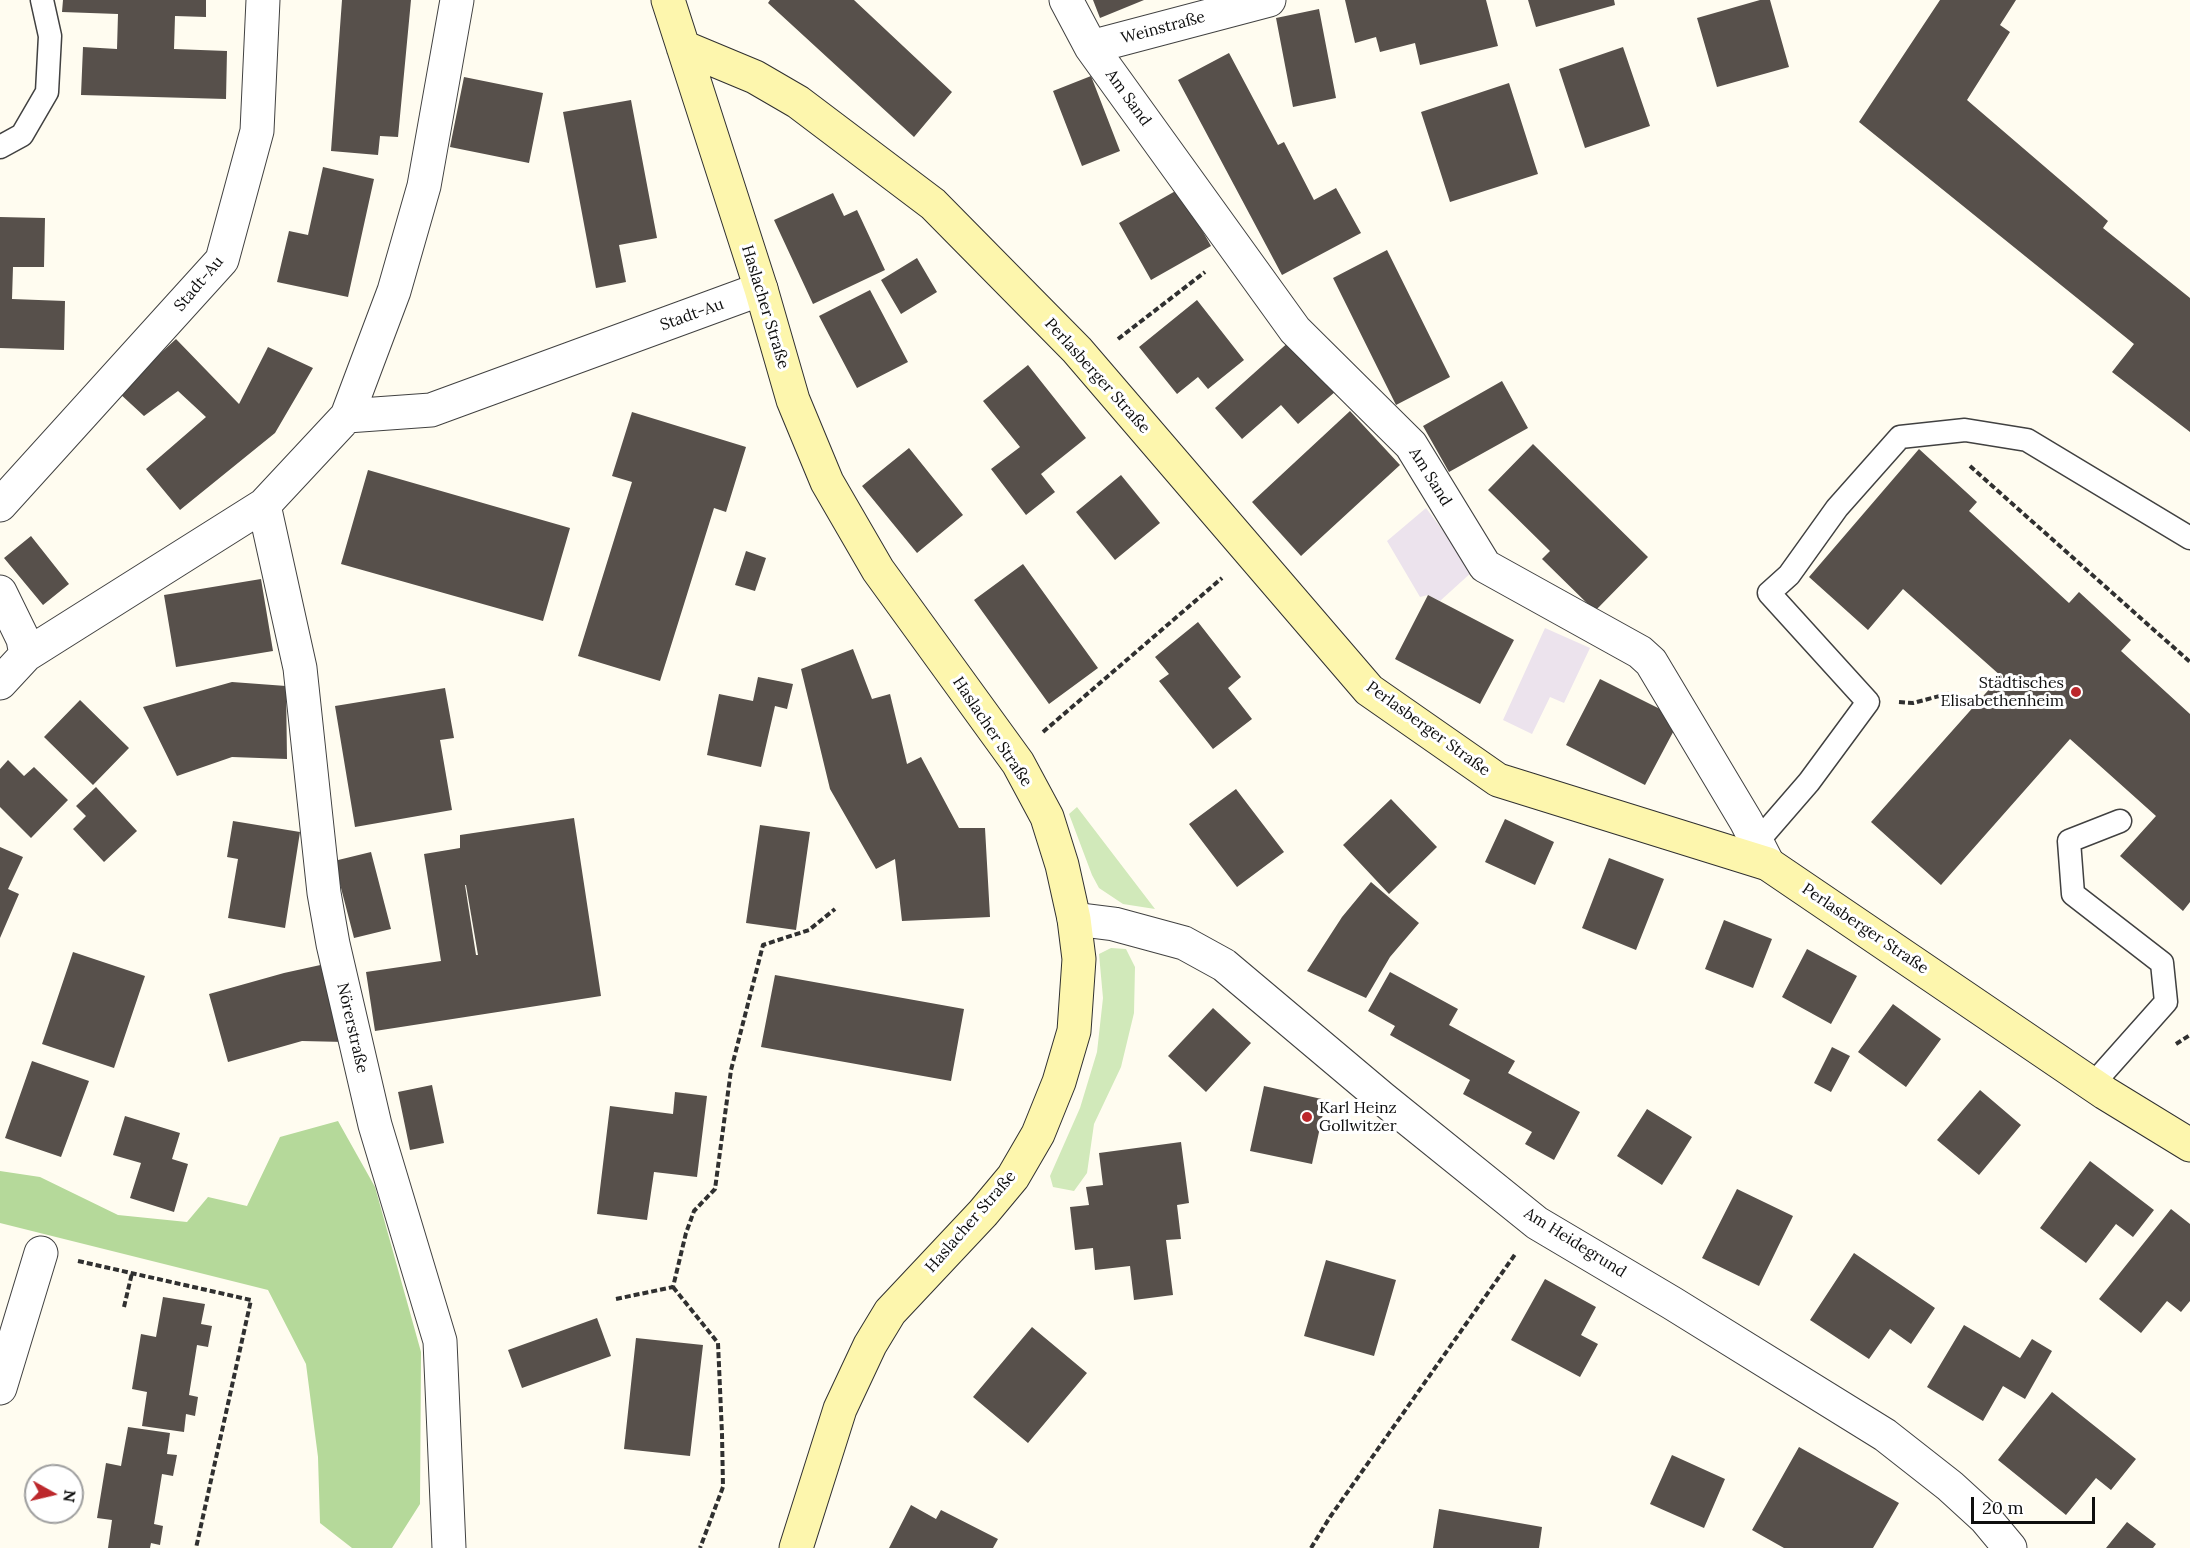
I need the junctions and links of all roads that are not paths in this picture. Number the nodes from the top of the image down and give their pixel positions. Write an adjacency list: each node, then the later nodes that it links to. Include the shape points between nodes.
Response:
1 (42, 0): 9 (lane, via 50,36 47,92 22,135)
2 (262, 0): 12 (street, Stadt-Au, via 257,131 222,260)
3 (457, 0): 11 (street, via 424,186 393,291)
4 (668, 0): 8 (street, Haslacher Straße)
5 (1066, 0): 7 (street, Am Sand)
6 (1269, 0): 7 (street, Weinstraße)
7 (1091, 46): 19 (street, Am Sand, via 1295,330 1411,445 1485,566 1640,652 1651,662)
8 (683, 47): 10 (street, Haslacher Straße); 19 (street, Perlasberger Straße, via 755,77 798,102 933,204 1077,350 1369,690 1498,780)
9 (0, 147)
10 (761, 290): 11 (street, Stadt-Au, via 431,410); 20 (street, Haslacher Straße, via 793,400 827,482 878,570 1013,757 1047,817)
11 (347, 416): 13 (street)
12 (0, 505)
13 (264, 505): 16 (street); 25 (street, Nörerstraße, via 300,668 333,944 375,1125 440,1341)
14 (2190, 538): 19 (lane, via 2026,440 1965,430 1900,437 1837,508 1789,575 1769,593 1868,702)
15 (0, 592): 16 (street, via 23,639)
16 (26, 655): 17 (street)
17 (0, 683)
18 (2120, 821): 21 (lane, via 2069,841 2073,894 2162,963 2166,1002)
19 (1762, 853): 21 (street, Perlasberger Straße)
20 (1074, 919): 26 (street, Haslacher Straße, via 1079,958 1074,1031 1038,1134 1013,1177 890,1312 870,1345 840,1409); 27 (street, Am Heidegrund, via 1114,924 1184,943 1224,965 1537,1223 1885,1435 1950,1486)
21 (2093, 1084): 22 (street, Perlasberger Straße)
22 (2190, 1145)
23 (41, 1253): 24 (street)
24 (0, 1388)
25 (449, 1548)
26 (796, 1548)
27 (2010, 1548)

